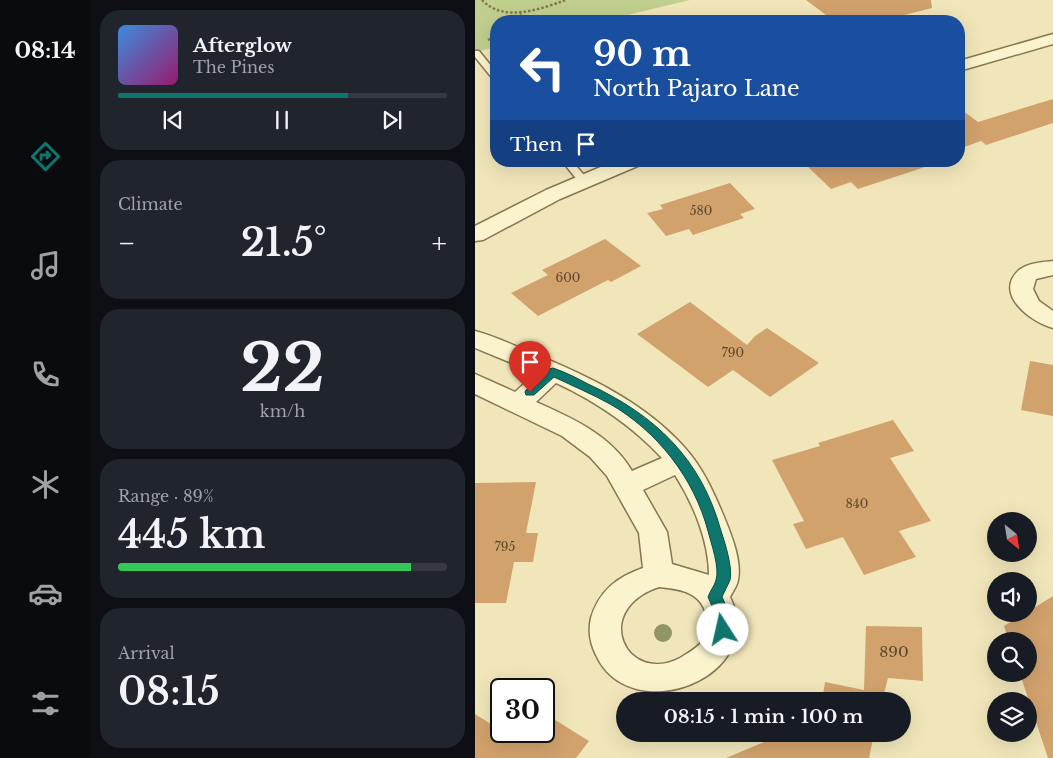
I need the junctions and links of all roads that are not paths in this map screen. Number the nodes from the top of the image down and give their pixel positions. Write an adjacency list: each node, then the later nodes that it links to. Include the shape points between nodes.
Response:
1 (1053, 38): 3 (street)
2 (476, 53): 4 (lane)
3 (965, 64)
4 (490, 70)
5 (572, 167): 7 (lane)
6 (617, 167): 7 (street)
7 (583, 180): 8 (street)
8 (475, 235)
9 (1053, 268): 10 (street, via 1027,276 1021,292 1033,310)
10 (1053, 320)
11 (475, 339): 12 (street)
12 (553, 372): 14 (street); 15 (street, via 615,401 646,423)
13 (475, 383): 14 (street)
14 (519, 403): 16 (street, via 571,429 599,450)
15 (680, 461): 16 (street); 18 (street, via 710,514 721,554 724,579)
16 (627, 485): 17 (street, via 653,532)
17 (659, 576): 18 (street, via 691,579 705,586); 18 (street, via 640,581 623,591 611,605 605,622 605,640 612,655 626,669 645,676 665,677 686,672 704,662 717,647 723,630 722,613)
18 (715, 597)

